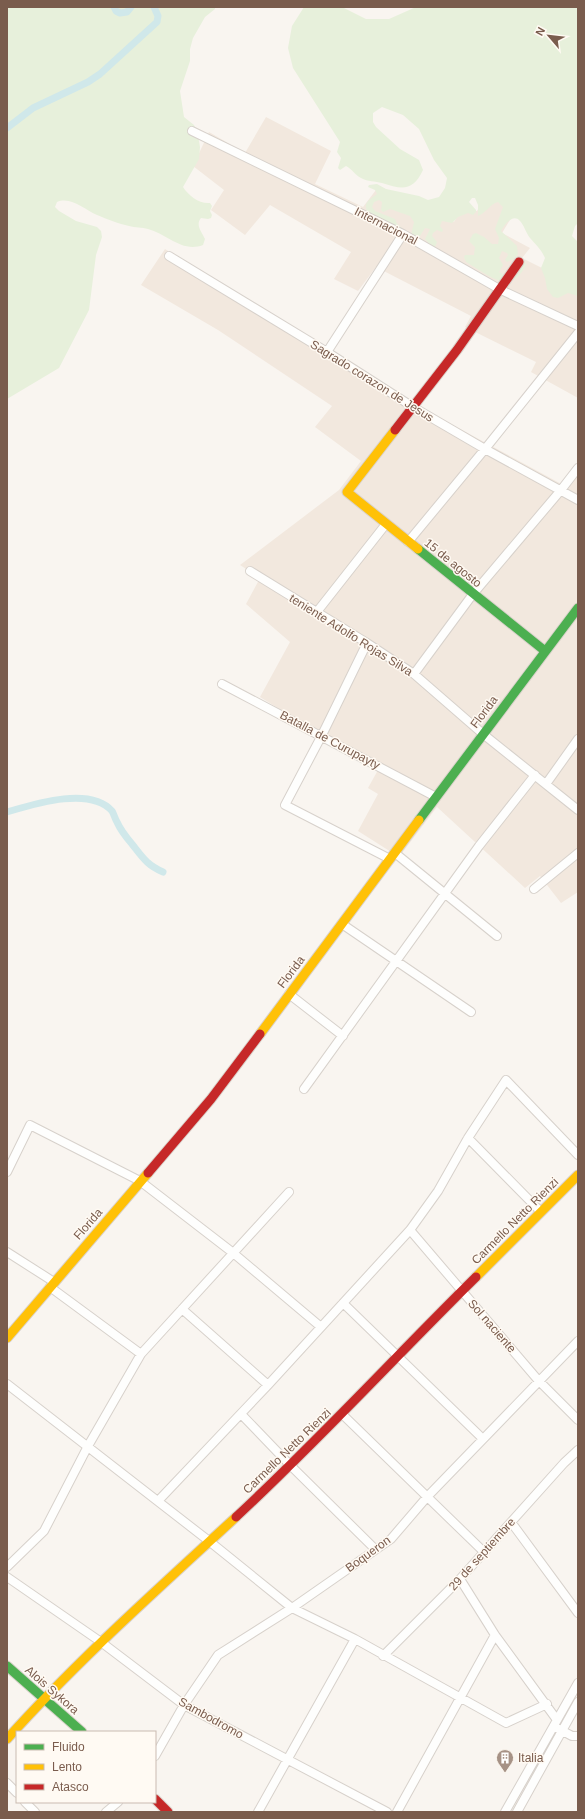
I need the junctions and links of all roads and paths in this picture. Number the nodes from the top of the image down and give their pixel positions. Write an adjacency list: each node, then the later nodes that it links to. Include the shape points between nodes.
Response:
1 (192, 131): 2 (street, Internacional)
2 (403, 234): 5 (street, Internacional); 8 (street)
3 (169, 256): 8 (street, Sagrado corazon de Jesus)
4 (519, 262): 5 (street)
5 (501, 290): 6 (street, Internacional); 9 (street)
6 (578, 326)
7 (578, 333): 10 (street)
8 (327, 352): 9 (street, Sagrado corazon de Jesus)
9 (413, 407): 10 (street, Sagrado corazon de Jesus); 14 (street, 15 de agosto, via 347,492)
10 (485, 449): 12 (street, Sagrado corazon de Jesus); 15 (street)
11 (578, 468): 12 (street)
12 (561, 490): 13 (street, Sagrado corazon de Jesus); 17 (street)
13 (578, 500)
14 (386, 524): 15 (street, 15 de agosto); 19 (street)
15 (408, 542): 17 (street, 15 de agosto)
16 (250, 571): 19 (street, teniente Adolfo Rojas Silva)
17 (473, 594): 23 (street, 15 de agosto); 24 (street)
18 (578, 608): 20 (street, Florida)
19 (316, 613): 22 (street, teniente Adolfo Rojas Silva)
20 (570, 619): 21 (street); 23 (street, Florida)
21 (578, 624)
22 (367, 643): 24 (street, teniente Adolfo Rojas Silva); 27 (street)
23 (545, 651): 26 (street, Florida)
24 (414, 674): 26 (street, teniente Adolfo Rojas Silva)
25 (222, 684): 27 (street, Batalla de Curupayty)
26 (483, 734): 29 (street, teniente Adolfo Rojas Silva); 31 (street, Florida)
27 (322, 735): 31 (street, Batalla de Curupayty); 34 (street, via 285,805)
28 (578, 739): 30 (street)
29 (535, 775): 30 (street, teniente Adolfo Rojas Silva); 36 (street)
30 (546, 784): 32 (street, teniente Adolfo Rojas Silva)
31 (436, 797): 34 (street, Florida)
32 (578, 810)
33 (578, 853): 35 (street)
34 (393, 856): 36 (street); 37 (street, Florida)
35 (534, 889)
36 (445, 893): 38 (street); 39 (street)
37 (342, 924): 39 (street); 40 (street, Florida)
38 (497, 936)
39 (397, 961): 41 (street); 42 (street)
40 (289, 994): 42 (street); 48 (street, Florida, via 211,1099)
41 (471, 1012)
42 (343, 1036): 43 (street)
43 (304, 1089)
44 (468, 1138): 45 (street, via 506,1080); 50 (street); 51 (street, via 438,1191)
45 (578, 1154)
46 (7, 1172): 48 (street, via 30,1125)
47 (578, 1175): 50 (street, Carmello Netto Rienzi)
48 (140, 1181): 53 (street); 54 (street, Florida)
49 (289, 1192): 53 (street)
50 (541, 1212): 55 (street, Carmello Netto Rienzi)
51 (410, 1230): 55 (street, Sol naciente); 56 (street)
52 (7, 1252): 54 (street)
53 (232, 1252): 57 (street); 58 (street)
54 (52, 1284): 59 (street, Florida); 61 (street)
55 (462, 1291): 62 (street, Carmello Netto Rienzi); 63 (street, Sol naciente)
56 (343, 1303): 58 (street); 62 (street)
57 (182, 1309): 61 (street); 65 (street)
58 (322, 1327): 65 (street)
59 (7, 1338)
60 (578, 1341): 63 (street, Boqueron)
61 (141, 1354): 70 (street)
62 (397, 1355): 67 (street, Carmello Netto Rienzi); 69 (street)
63 (540, 1382): 68 (street, Sol naciente); 69 (street, Boqueron)
64 (7, 1384): 70 (street)
65 (268, 1385): 66 (street)
66 (241, 1414): 72 (street); 74 (street)
67 (342, 1414): 72 (street, Carmello Netto Rienzi); 73 (street)
68 (578, 1420)
69 (482, 1438): 73 (street, Boqueron)
70 (88, 1446): 74 (street); 79 (street, via 44,1531)
71 (578, 1450): 75 (street, 29 de septiembre)
72 (290, 1466): 76 (street, Carmello Netto Rienzi); 77 (street)
73 (427, 1497): 77 (street, Boqueron, via 391,1539); 78 (street)
74 (158, 1501): 76 (street)
75 (511, 1522): 78 (street, 29 de septiembre); 83 (street)
76 (209, 1541): 82 (street); 86 (street, Carmello Netto Rienzi)
77 (375, 1549): 82 (street, Boqueron)
78 (484, 1552): 81 (street, 29 de septiembre)
79 (7, 1567)
80 (7, 1577): 86 (street, Sambodromo)
81 (460, 1580): 84 (street); 87 (street, 29 de septiembre)
82 (292, 1608): 85 (street); 94 (street, Boqueron, via 218,1655)
83 (578, 1613)
84 (495, 1634): 91 (street); 93 (street)
85 (356, 1639): 87 (street); 101 (street)
86 (101, 1642): 90 (street, Carmello Netto Rienzi); 94 (street, Sambodromo)
87 (383, 1656): 91 (street)
88 (7, 1666): 90 (street, Alois Sykora)
89 (578, 1683): 95 (street)
90 (44, 1698): 97 (street, Alois Sykora); 99 (street, Carmello Netto Rienzi)
91 (460, 1698): 93 (street, via 506,1723); 112 (street)
92 (578, 1702): 96 (street)
93 (547, 1704): 95 (street)
94 (184, 1705): 100 (street, Boqueron); 101 (street, Sambodromo)
95 (555, 1723): 96 (street); 113 (street)
96 (562, 1730): 98 (street, via 572,1736); 114 (street)
97 (81, 1731)
98 (578, 1736)
99 (7, 1739)
100 (156, 1754)
101 (287, 1759): 110 (street); 111 (street, Sambodromo)
102 (7, 1783): 103 (street)
103 (16, 1792)
104 (156, 1800): 109 (street)
105 (26, 1803): 107 (street)
106 (117, 1803): 108 (street)
107 (35, 1812)
108 (106, 1812)
109 (168, 1812)
110 (258, 1812)
111 (387, 1812)
112 (397, 1812)
113 (505, 1812)
114 (517, 1812)

